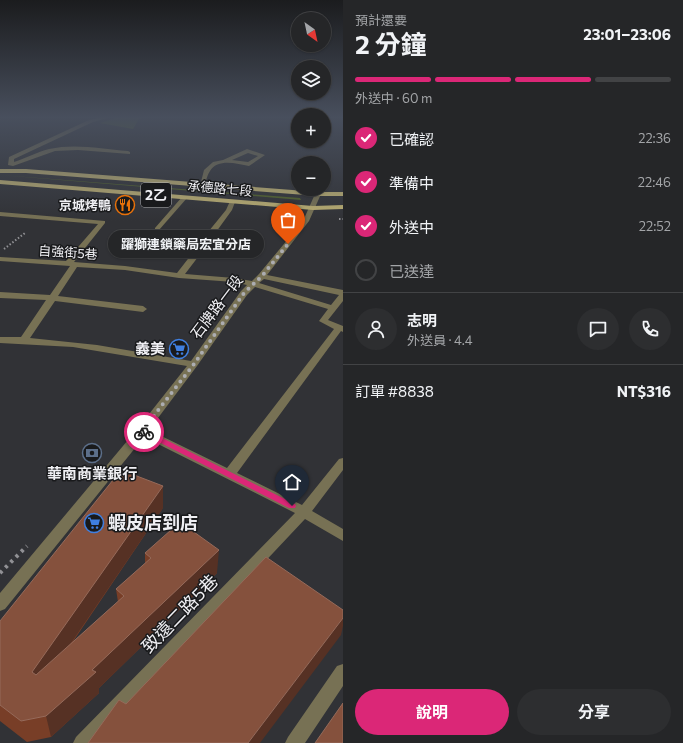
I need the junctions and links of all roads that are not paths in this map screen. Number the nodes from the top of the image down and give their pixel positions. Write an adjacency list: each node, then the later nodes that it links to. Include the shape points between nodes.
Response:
1 (25, 152): 7 (street, via 11,158)
2 (47, 152): 7 (street)
3 (110, 152): 4 (street)
4 (128, 153)
5 (225, 161): 5 (street, via 249,164 262,155 243,152); 11 (street, via 212,165 207,170)
6 (0, 164): 7 (main road, 2乙)
7 (11, 165): 9 (main road, 2乙)
8 (0, 171): 9 (main road)
9 (26, 171): 11 (main road, 承德路七段 / 2乙)
10 (0, 182): 16 (main road, 承德路七段 / 2乙)
11 (202, 185): 12 (main road, 承德路七段 / 2乙)
12 (291, 192)
13 (331, 194): 14 (main road, 承德路七段 / 2乙)
14 (343, 194)
15 (317, 196): 19 (street, 石牌路一段)
16 (184, 198): 17 (main road, 承德路七段 / 2乙); 21 (street)
17 (232, 202): 19 (main road, 承德路七段 / 2乙); 22 (street, via 229,210)
18 (343, 207): 19 (main road, 承德路七段 / 2乙)
19 (313, 208): 27 (street, 石牌路一段, via 306,221)
20 (0, 214): 25 (street, via 103,222)
21 (157, 229)
22 (208, 237)
23 (194, 257): 26 (street)
24 (0, 258): 25 (street, 自強街5巷)
25 (71, 264): 26 (street, 自強街5巷); 31 (street)
26 (179, 276): 28 (street, 自強街5巷, via 234,280)
27 (262, 276): 28 (street, 石牌路一段); 29 (street)
28 (252, 284): 32 (street, 自強街5巷); 37 (street, 石牌路一段)
29 (343, 294): 32 (street)
30 (0, 295): 31 (street)
31 (52, 298): 33 (street); 36 (street)
32 (333, 308): 34 (street, via 323,320)
33 (143, 309)
34 (341, 328): 40 (street)
35 (0, 340): 36 (street)
36 (24, 340): 37 (street, via 90,347)
37 (194, 364): 38 (street, 石牌路一段)
38 (142, 431): 40 (street); 43 (street, 石牌路一段)
39 (343, 462): 41 (street, 致遠二路5巷)
40 (229, 475): 41 (street)
41 (304, 512): 42 (street); 45 (street, 致遠二路5巷)
42 (343, 536)
43 (0, 604)
44 (343, 672): 46 (street)
45 (82, 743)
46 (294, 743)

